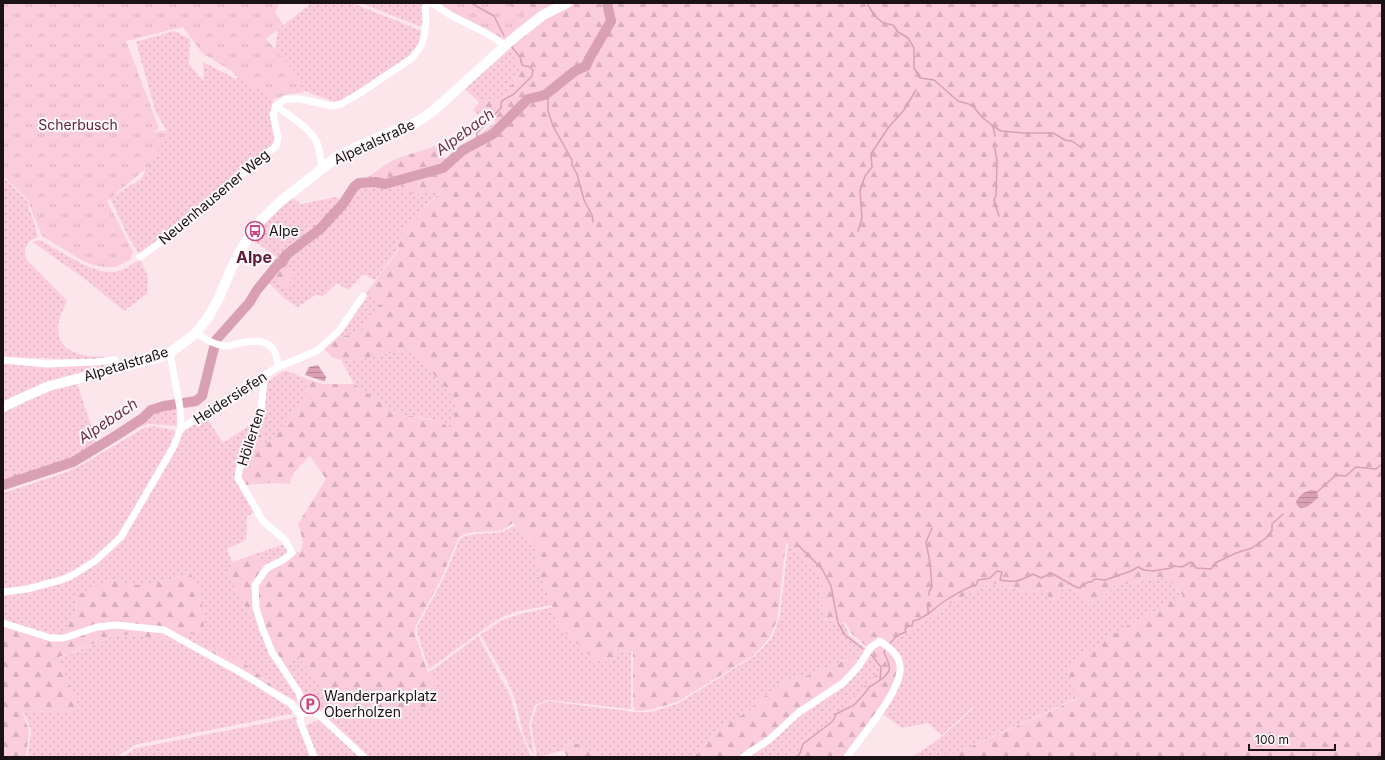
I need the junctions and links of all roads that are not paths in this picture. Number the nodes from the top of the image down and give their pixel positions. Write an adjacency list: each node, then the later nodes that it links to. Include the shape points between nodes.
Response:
1 (427, 3): 5 (street, via 421,46 412,58 399,68 341,104 332,106 300,99 286,99)
2 (432, 3): 4 (street)
3 (567, 3): 4 (main road, Alpetalstraße, via 538,18)
4 (505, 45): 6 (main road, Alpetalstraße, via 432,112 415,123 338,156)
5 (276, 106): 6 (street, via 302,125 317,142); 7 (street, Neuenhausener Weg, via 273,114 278,138 276,146)
6 (323, 167): 9 (main road, Alpetalstraße, via 255,226 238,254 218,300)
7 (140, 257)
8 (363, 296): 12 (street, Heidersiefen, via 339,331 318,350)
9 (196, 333): 10 (main road, Alpetalstraße); 12 (street, Heidersiefen, via 216,344 226,346 261,341 274,349)
10 (170, 353): 13 (main road, Alpetalstraße); 16 (street)
11 (3, 360): 13 (street, via 47,364 115,360)
12 (278, 367): 14 (street, Heidersiefen)
13 (117, 369): 15 (main road, Alpetalstraße, via 50,386)
14 (266, 374): 16 (street, Heidersiefen); 19 (street, Höllerten, via 261,413 238,478 263,521 285,540 292,553 267,568 255,585 256,608 272,652 299,693 303,706)
15 (3, 407)
16 (181, 428): 17 (street, via 173,448 121,537 96,562 61,580)
17 (3, 592)
18 (3, 623): 19 (street, via 51,638 64,638 97,627 116,625 164,630 245,675 291,704)
19 (300, 715): 20 (street); 21 (street, via 309,712 318,715)
20 (314, 757)
21 (364, 757)
22 (743, 757): 23 (street, via 770,739 798,713 844,683 870,647 880,641 894,651 900,664 900,677 887,702)
23 (847, 757)

